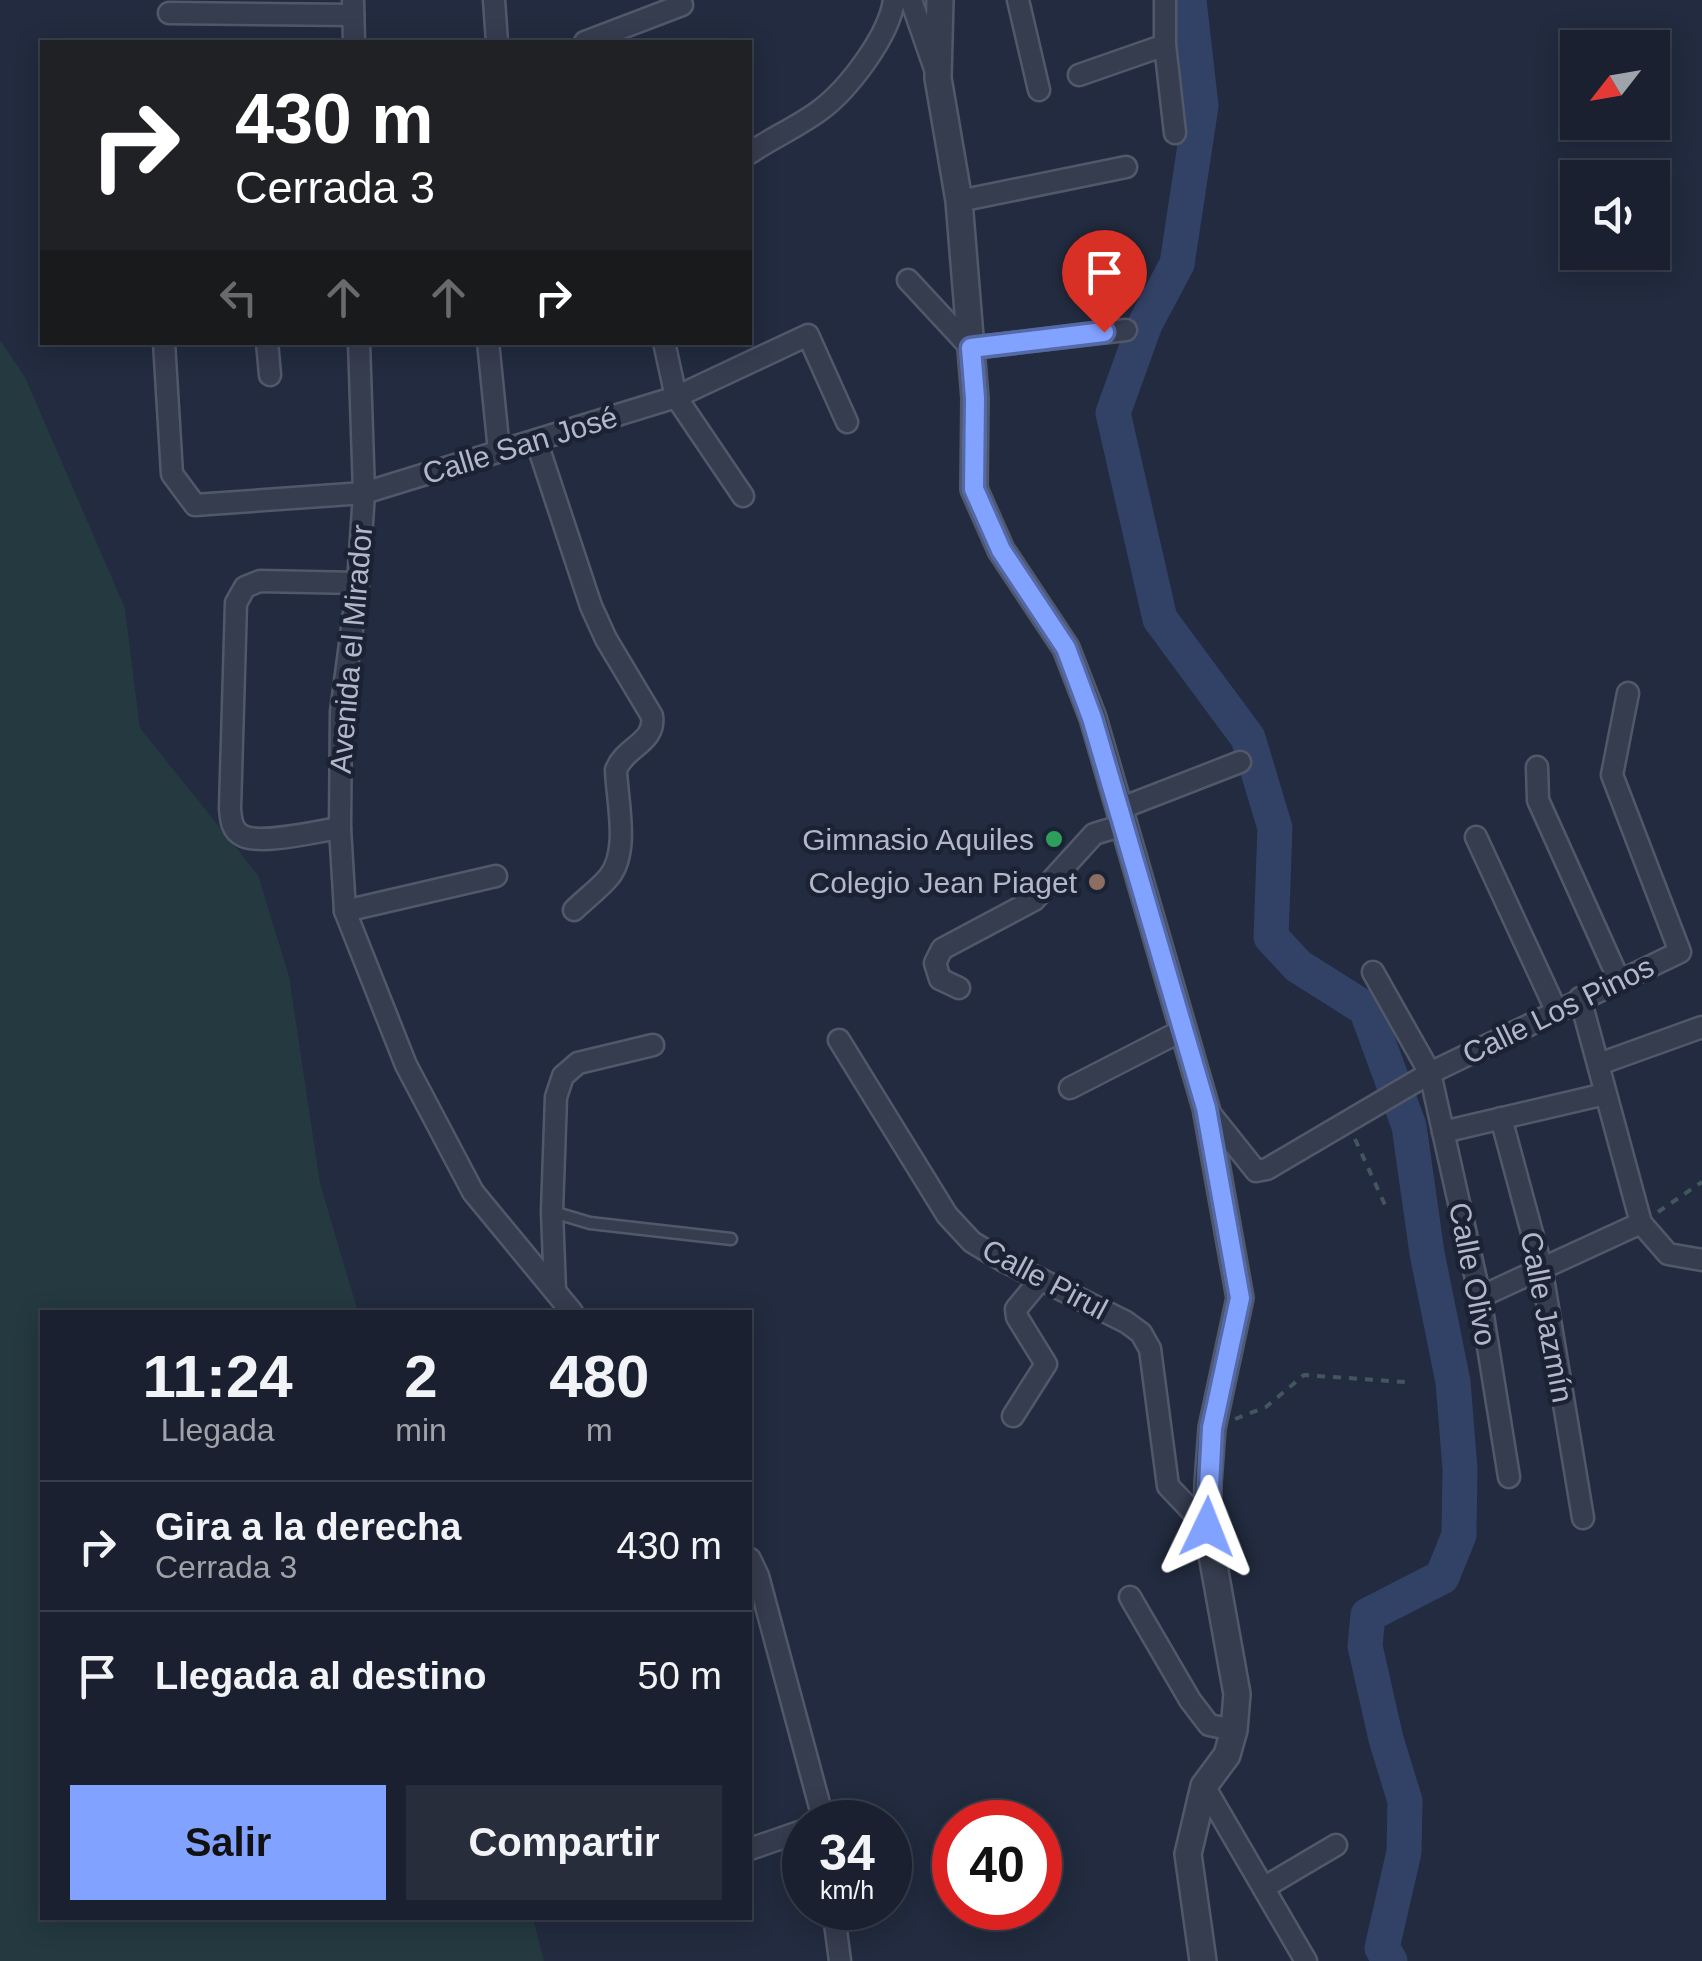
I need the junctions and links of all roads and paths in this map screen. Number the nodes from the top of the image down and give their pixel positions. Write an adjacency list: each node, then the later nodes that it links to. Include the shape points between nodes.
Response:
1 (494, 0): 11 (street)
2 (894, 0): 18 (street, via 868,59 821,110)
3 (911, 0): 15 (street)
4 (940, 0): 15 (street)
5 (1018, 0): 16 (street)
6 (1165, 0): 13 (street)
7 (682, 5): 12 (street)
8 (353, 7): 9 (street); 10 (street)
9 (169, 14)
10 (354, 40)
11 (497, 40)
12 (591, 40)
13 (1165, 44): 14 (street); 17 (street)
14 (1079, 76)
15 (938, 78): 20 (street)
16 (1039, 90)
17 (1174, 133)
18 (752, 152)
19 (1126, 167): 20 (street)
20 (959, 201): 28 (street)
21 (908, 280): 28 (street)
22 (1126, 330): 28 (street)
23 (164, 345): 34 (street, Calle San José, via 172,474 195,505)
24 (268, 345): 29 (street)
25 (358, 345): 34 (street, Avenida el Mirador)
26 (488, 345): 33 (street)
27 (665, 345): 30 (street)
28 (971, 348): 40 (street, via 974,489 1001,550 1066,648)
29 (270, 374)
30 (676, 397): 31 (street, Calle San José, via 808,335); 32 (street, Calle San José); 35 (street)
31 (847, 422)
32 (536, 440): 33 (street, Calle San José); 44 (street, via 591,606 654,728 616,770 617,862)
33 (499, 451): 34 (street, Calle San José)
34 (364, 492): 36 (street, Avenida el Mirador)
35 (742, 496)
36 (358, 583): 41 (street, Avenida el Mirador, via 341,712); 41 (street, via 260,581 245,587 236,603 233,828 257,839)
37 (1628, 693): 47 (street, Calle Los Pinos, via 1612,775 1680,952)
38 (1240, 762): 40 (street)
39 (1537, 766): 47 (street, via 1538,800)
40 (1121, 817): 48 (street, via 1094,834 1034,900 942,948 935,962 940,978); 52 (street)
41 (340, 828): 45 (street, Avenida el Mirador)
42 (1476, 837): 50 (street)
43 (496, 876): 45 (street)
44 (574, 910)
45 (345, 912): 71 (street, Avenida el Mirador, via 406,1064 473,1192)
46 (1374, 972): 56 (street, Calle Olivo)
47 (1619, 980): 49 (street, Calle Los Pinos)
48 (959, 988)
49 (1580, 998): 50 (street, Calle Los Pinos); 55 (street)
50 (1556, 1010): 56 (street, Calle Los Pinos)
51 (1702, 1027): 55 (street)
52 (1182, 1030): 57 (street); 59 (street)
53 (839, 1040): 70 (street, Calle Pirul, via 947,1215 972,1242)
54 (653, 1045): 65 (street, via 578,1063 563,1076 556,1098)
55 (1599, 1064): 58 (street)
56 (1433, 1071): 61 (street, Calle Los Pinos); 62 (street, Calle Olivo)
57 (1070, 1088)
58 (1605, 1094): 60 (street); 66 (street)
59 (1206, 1108): 61 (street, Calle Los Pinos, via 1256,1171); 76 (street, via 1240,1298)
60 (1501, 1118): 62 (street); 69 (street, Calle Jazmín)
61 (1347, 1122): 64 (path)
62 (1443, 1132): 72 (street, Calle Olivo)
63 (1702, 1182): 66 (path)
64 (1385, 1205)
65 (552, 1212): 67 (lane, via 590,1223); 71 (street)
66 (1641, 1223): 68 (street, via 1668,1254); 69 (street)
67 (731, 1238)
68 (1702, 1260)
69 (1541, 1266): 72 (street); 78 (street, Calle Jazmín)
70 (1040, 1280): 75 (street, via 1016,1308 1046,1364); 79 (street, Calle Pirul, via 1142,1333 1154,1368 1168,1486)
71 (555, 1291): 73 (street, Avenida el Mirador)
72 (1480, 1297): 77 (street, Calle Olivo)
73 (570, 1310)
74 (1405, 1382): 76 (path, via 1304,1374 1266,1407)
75 (1014, 1416)
76 (1212, 1428): 79 (street)
77 (1509, 1478)
78 (1582, 1518)
79 (1207, 1527): 82 (street, via 1237,1694)
80 (752, 1563): 84 (street)
81 (1130, 1597): 82 (street, via 1208,1725)
82 (1234, 1730): 83 (street, via 1227,1755)
83 (1204, 1786): 88 (street); 91 (street, via 1188,1854)
84 (818, 1800)
85 (782, 1838): 87 (street)
86 (1336, 1844): 88 (street)
87 (752, 1848)
88 (1264, 1887): 92 (street)
89 (836, 1930): 90 (street)
90 (840, 1961)
91 (1203, 1961)
92 (1306, 1961)

